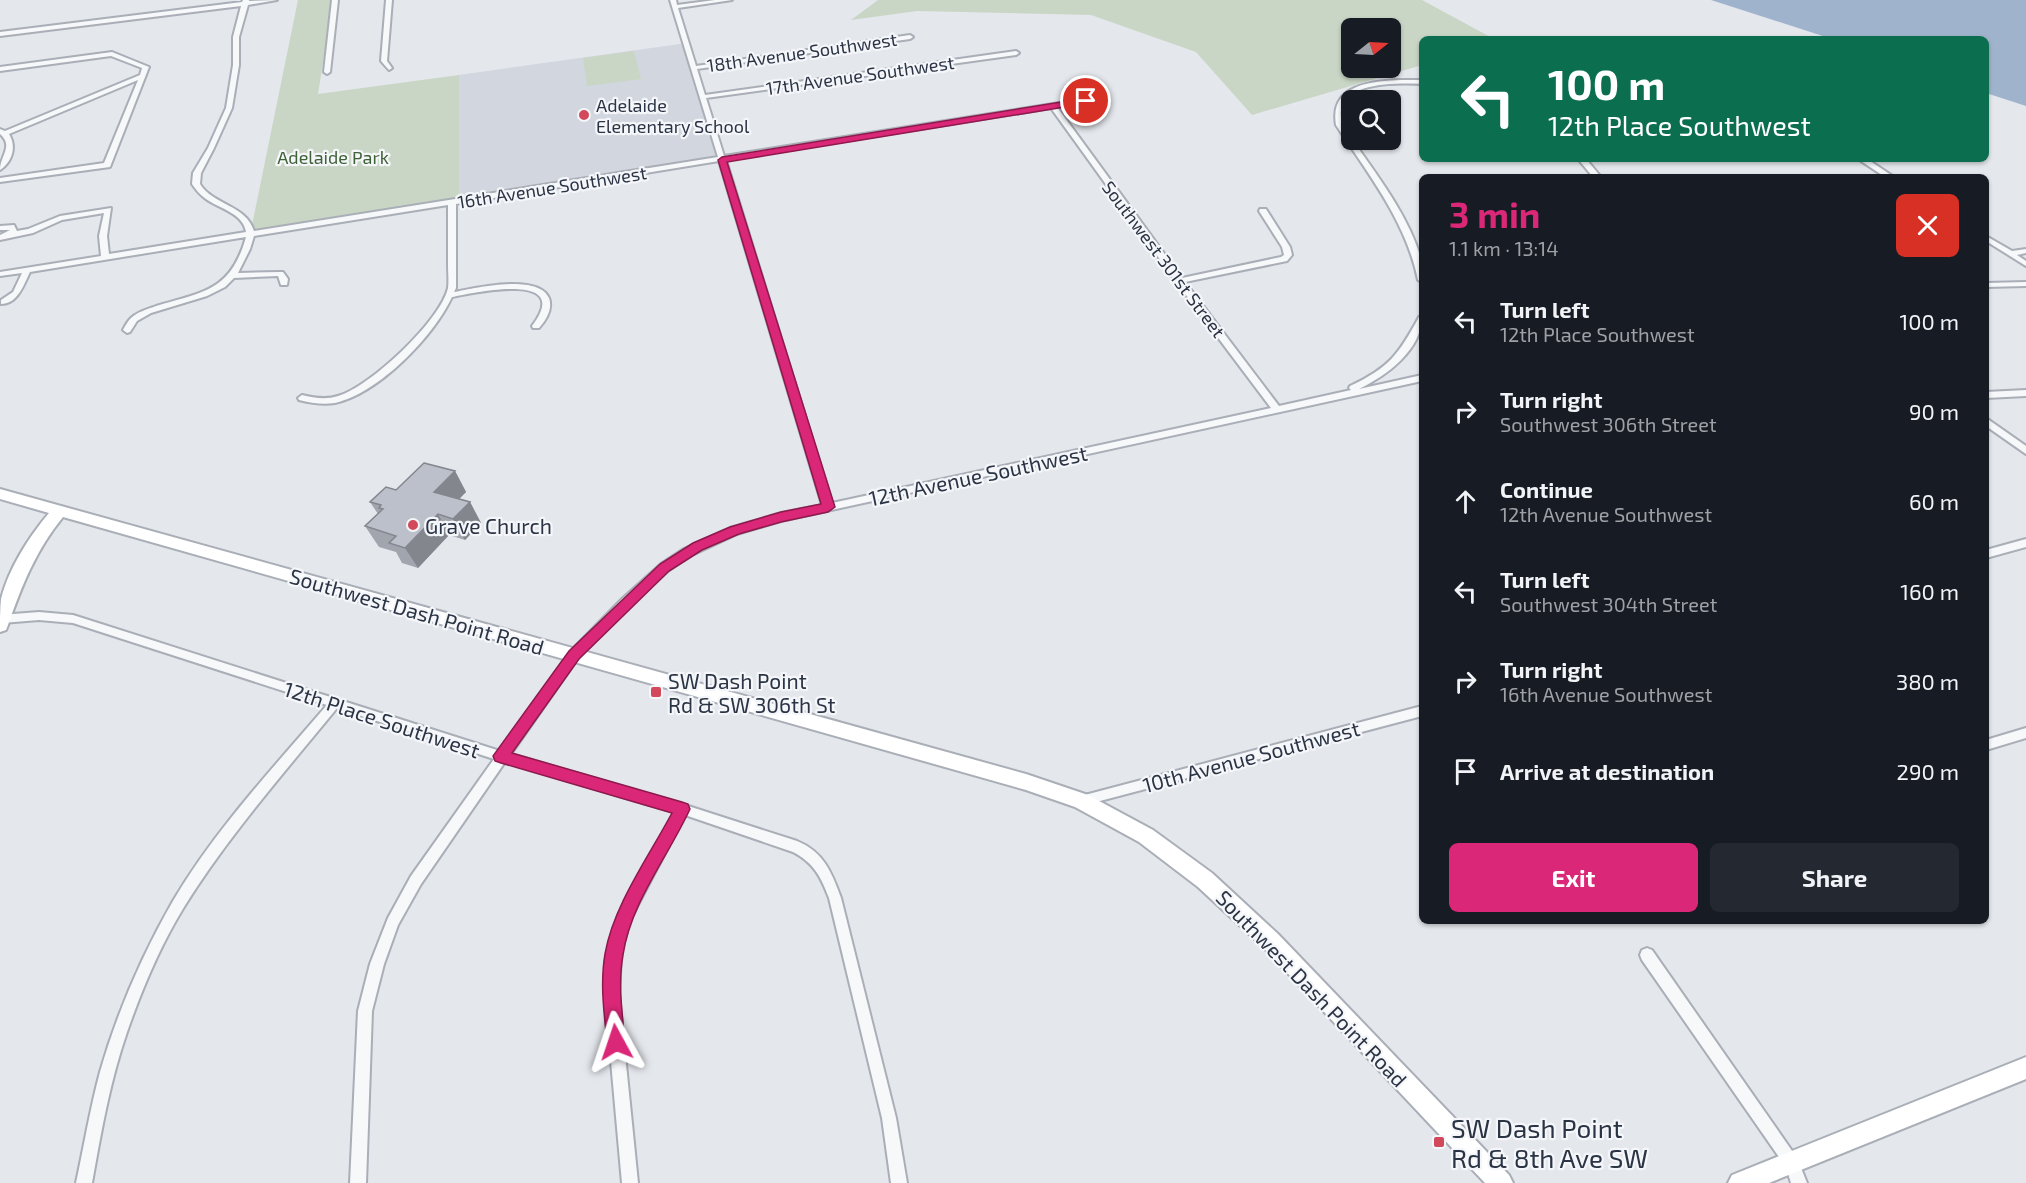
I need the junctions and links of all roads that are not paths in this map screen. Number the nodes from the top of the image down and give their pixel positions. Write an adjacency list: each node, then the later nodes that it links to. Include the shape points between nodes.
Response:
1 (274, 0): 5 (street)
2 (335, 0): 13 (street)
3 (389, 0): 10 (street, via 384,61)
4 (729, 0): 6 (street)
5 (246, 2): 7 (street); 31 (street, via 236,37 229,108 195,184 201,192 243,218)
6 (674, 4): 11 (street)
7 (0, 34)
8 (910, 37): 11 (street, 18th Avenue Southwest)
9 (1017, 53): 16 (street, 17th Avenue Southwest)
10 (389, 68)
11 (694, 68): 16 (street)
12 (0, 69): 14 (street, via 112,54 146,67)
13 (327, 72)
14 (142, 76): 19 (street); 26 (street, via 107,165)
15 (1419, 82): 37 (street, via 1357,89 1344,98 1337,111 1339,125 1391,204)
16 (703, 98): 20 (street)
17 (1103, 98): 18 (street, 16th Avenue Southwest)
18 (1053, 107): 20 (street, 16th Avenue Southwest); 42 (street, Southwest 301st Street)
19 (3, 131): 23 (street, via 10,140 11,151)
20 (722, 160): 27 (street, 16th Avenue Southwest); 60 (street)
21 (1584, 162): 24 (street)
22 (1867, 162): 25 (street)
23 (0, 168)
24 (1594, 174)
25 (1885, 174)
26 (0, 180)
27 (452, 203): 31 (street, 16th Avenue Southwest); 46 (street, via 453,279)
28 (1263, 211): 42 (street, via 1286,247 1288,255 1284,259)
29 (0, 228): 30 (street, via 13,228)
30 (11, 234): 32 (street); 36 (street, via 30,231 60,218 108,210 103,236)
31 (250, 235): 36 (street, 16th Avenue Southwest); 41 (street)
32 (0, 238)
33 (1989, 240): 35 (street)
34 (2026, 251): 35 (street)
35 (2010, 254): 38 (street)
36 (105, 258): 39 (street, 16th Avenue Southwest)
37 (1419, 264)
38 (2026, 264)
39 (27, 270): 40 (street, 16th Avenue Southwest); 47 (street, via 16,293)
40 (0, 274)
41 (234, 276): 43 (street, via 280,274); 50 (street, via 203,296 143,314 132,321)
42 (1180, 281): 56 (street, Southwest 301st Street)
43 (284, 283)
44 (2026, 284): 45 (street)
45 (1989, 285)
46 (449, 295): 49 (street, via 530,286 540,289 546,299 544,315); 54 (street, via 434,320 372,382 338,399 316,402)
47 (4, 302)
48 (1419, 324): 55 (street, via 1407,350 1392,365 1356,387)
49 (536, 326)
50 (128, 330)
51 (1419, 379): 55 (street, 12th Avenue Southwest)
52 (2026, 393): 53 (street)
53 (1989, 395)
54 (302, 398)
55 (1318, 399): 56 (street, 12th Avenue Southwest)
56 (1277, 409): 60 (street, 12th Avenue Southwest)
57 (1989, 423): 58 (street)
58 (2026, 451)
59 (0, 494): 61 (main road, Southwest Dash Point Road)
60 (828, 507): 65 (street, 12th Avenue Southwest, via 734,531 676,558)
61 (60, 511): 64 (main road, via 44,528 21,567); 65 (main road, Southwest Dash Point Road)
62 (2026, 543): 63 (street)
63 (1989, 553)
64 (1, 622): 66 (street, 12th Place Southwest, via 39,616 73,619)
65 (574, 655): 70 (street, 12th Avenue Southwest); 71 (main road, Southwest Dash Point Road, via 1026,782)
66 (335, 703): 70 (street, 12th Place Southwest); 76 (street, via 232,827 161,935 102,1091)
67 (1419, 712): 71 (street, 10th Avenue Southwest)
68 (2026, 733): 69 (street)
69 (1989, 744)
70 (501, 756): 72 (street, 12th Place Southwest); 77 (street, 12th Avenue Southwest, via 416,880 393,922 377,964 365,1011)
71 (1081, 801): 80 (main road, Southwest Dash Point Road, via 1146,836 1205,880 1271,941)
72 (682, 809): 78 (street, via 624,918 614,954 612,995); 79 (street, 12th Place Southwest, via 797,847 813,855 824,867 886,1107)
73 (1647, 955): 75 (street)
74 (2026, 1068): 75 (main road)
75 (1796, 1173): 81 (main road)
76 (84, 1183)
77 (358, 1183)
78 (630, 1183)
79 (899, 1183)
80 (1501, 1183)
81 (1740, 1183)

